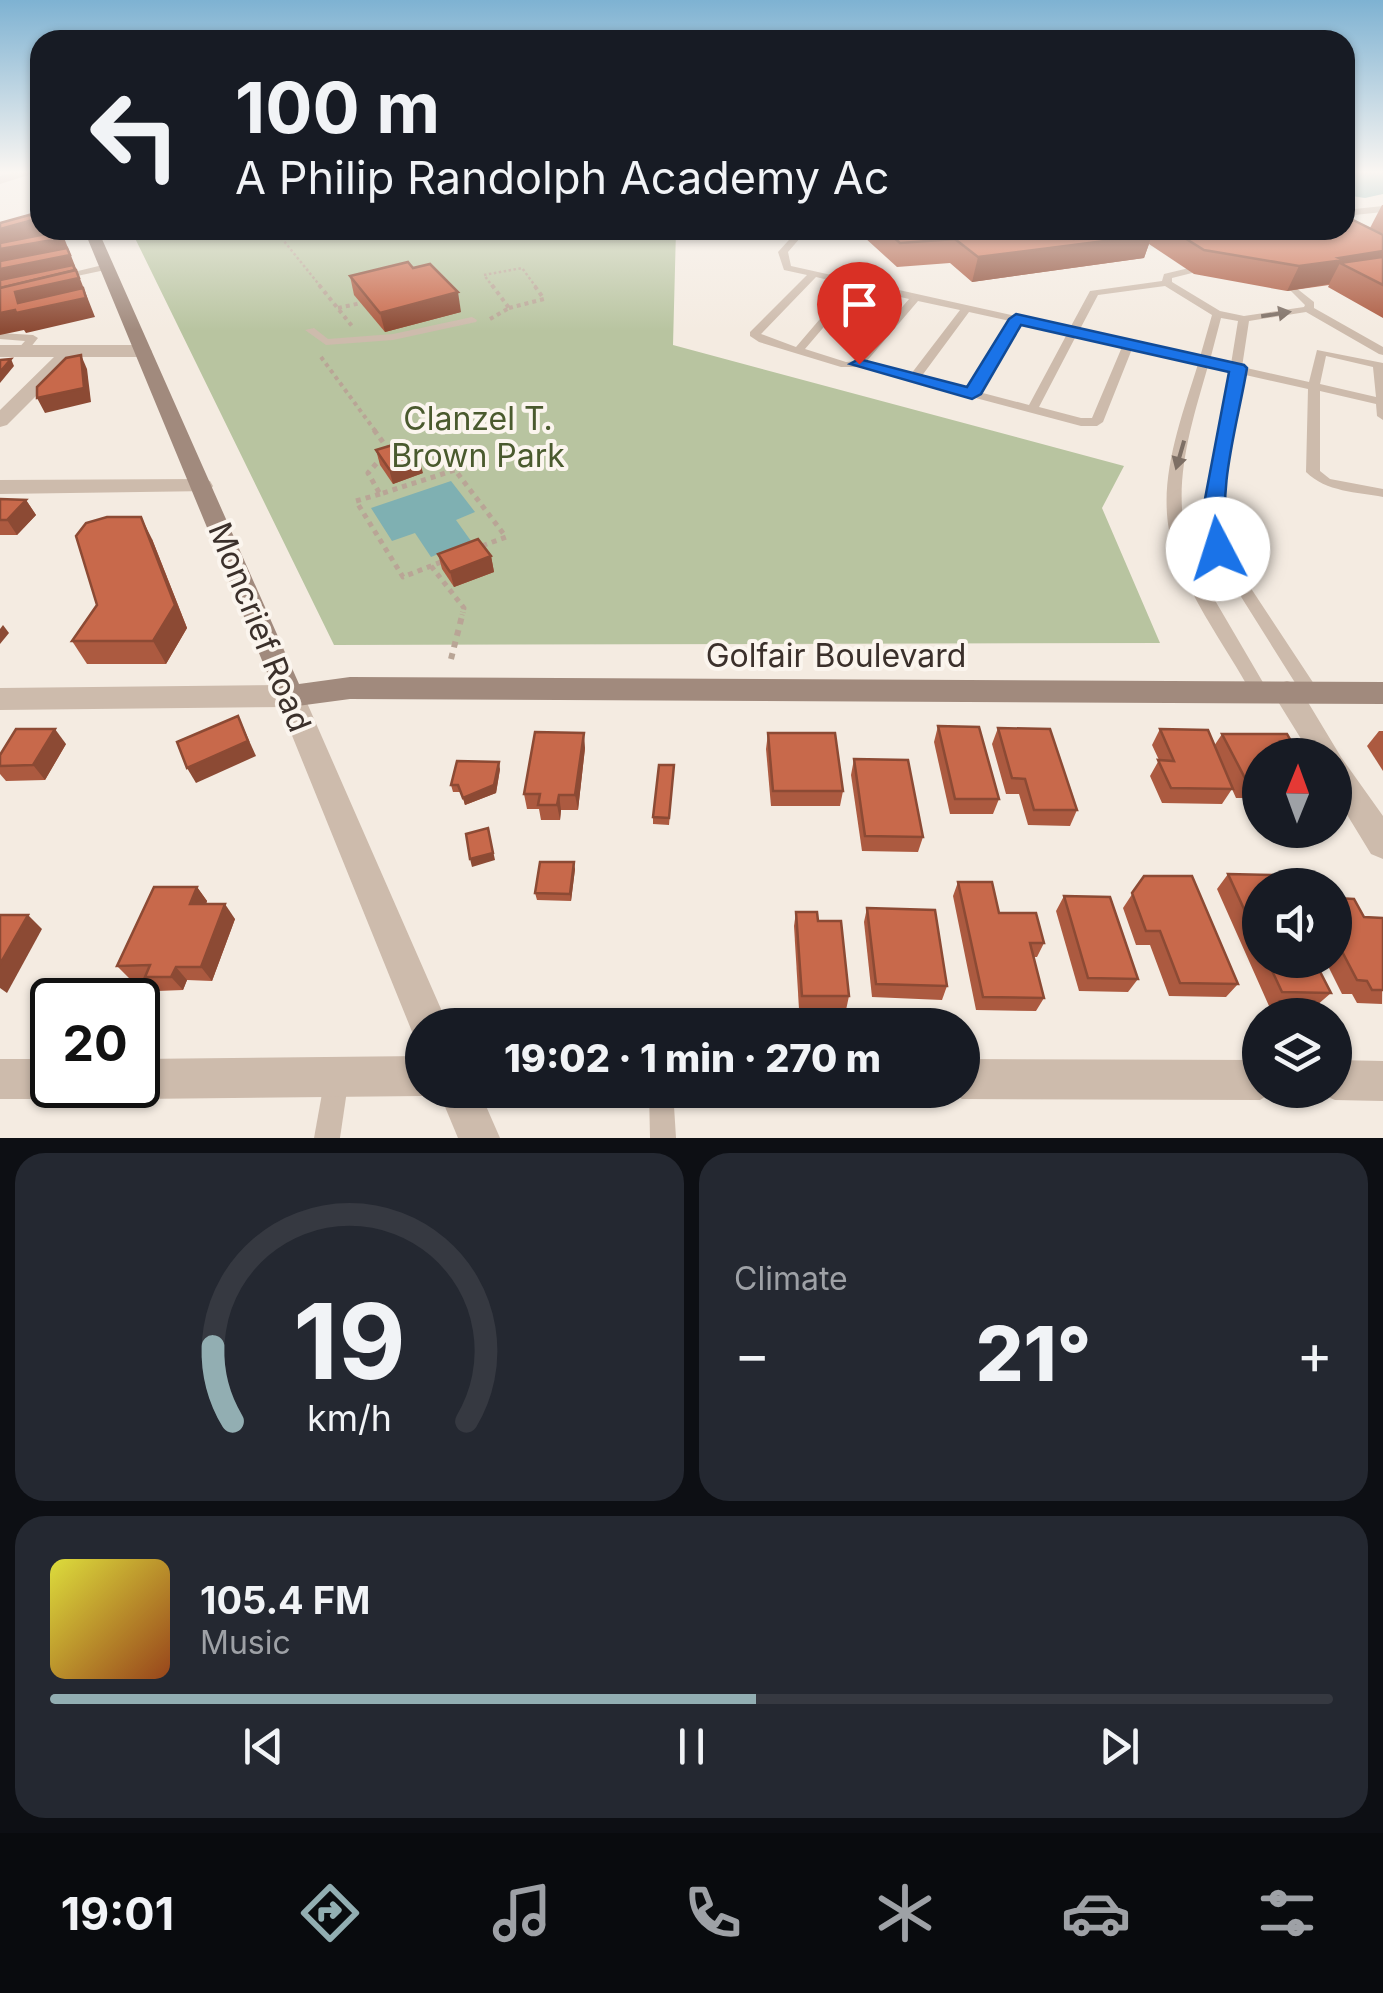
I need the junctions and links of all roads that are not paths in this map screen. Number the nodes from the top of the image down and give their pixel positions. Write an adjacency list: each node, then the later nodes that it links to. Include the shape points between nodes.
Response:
1 (54, 240): 4 (lane)
2 (95, 240): 5 (main road, Moncrief Road)
3 (794, 240): 7 (lane, via 783,252 787,268)
4 (31, 248)
5 (107, 267): 8 (lane); 24 (main road, Moncrief Road)
6 (1189, 270): 10 (lane, via 1167,276)
7 (814, 274): 9 (lane); 25 (lane, via 754,334)
8 (36, 281)
9 (856, 283): 12 (lane); 25 (lane)
10 (1167, 283): 15 (lane); 20 (lane, via 1094,292)
11 (1295, 290): 14 (lane, via 1306,297)
12 (916, 297): 13 (lane); 30 (lane)
13 (967, 308): 16 (lane); 32 (lane)
14 (1308, 309): 17 (lane, one-way to 14); 29 (lane)
15 (1217, 314): 17 (lane); 28 (lane)
16 (1016, 319): 20 (lane); 34 (lane)
17 (1244, 319): 31 (lane)
18 (470, 320): 19 (lane, via 419,334 326,342)
19 (310, 330)
20 (1075, 332): 22 (lane); 36 (lane)
21 (0, 336): 23 (lane, via 32,338)
22 (1130, 344): 28 (lane); 36 (lane, via 1097,422)
23 (22, 351): 26 (street); 27 (street)
24 (144, 351): 27 (street); 38 (main road, Moncrief Road)
25 (798, 351): 30 (lane)
26 (0, 352)
27 (70, 352): 37 (street)
28 (1206, 361): 31 (lane); 41 (lane, one-way to 41, via 1172,484 1172,516 1183,555)
29 (1382, 361): 33 (lane, via 1321,352); 35 (lane)
30 (859, 364): 32 (lane)
31 (1238, 368): 33 (lane); 41 (lane, via 1212,520 1218,549)
32 (914, 378): 34 (lane)
33 (1314, 386): 35 (lane); 40 (lane, via 1313,472 1326,482)
34 (972, 394): 36 (lane)
35 (1382, 407)
36 (1033, 408)
37 (0, 421)
38 (202, 486): 39 (street); 43 (main road, Moncrief Road)
39 (0, 487)
40 (1383, 493)
41 (1285, 691): 42 (main road, Golfair Boulevard); 43 (main road, Golfair Boulevard, via 350,688); 45 (street)
42 (1383, 693)
43 (290, 696): 44 (street); 48 (street, Moncrief Road)
44 (0, 699)
45 (1316, 738)
46 (1352, 795): 47 (street)
47 (1383, 844)
48 (422, 1008)
49 (405, 1076): 50 (street)
50 (336, 1077): 53 (street); 60 (lane)
51 (0, 1079): 52 (street)
52 (30, 1079)
53 (160, 1079)
54 (980, 1079): 55 (street)
55 (1242, 1080)
56 (1352, 1080): 57 (street)
57 (1383, 1080)
58 (466, 1108): 61 (street)
59 (662, 1108): 62 (lane)
60 (327, 1138)
61 (479, 1138)
62 (663, 1138)

